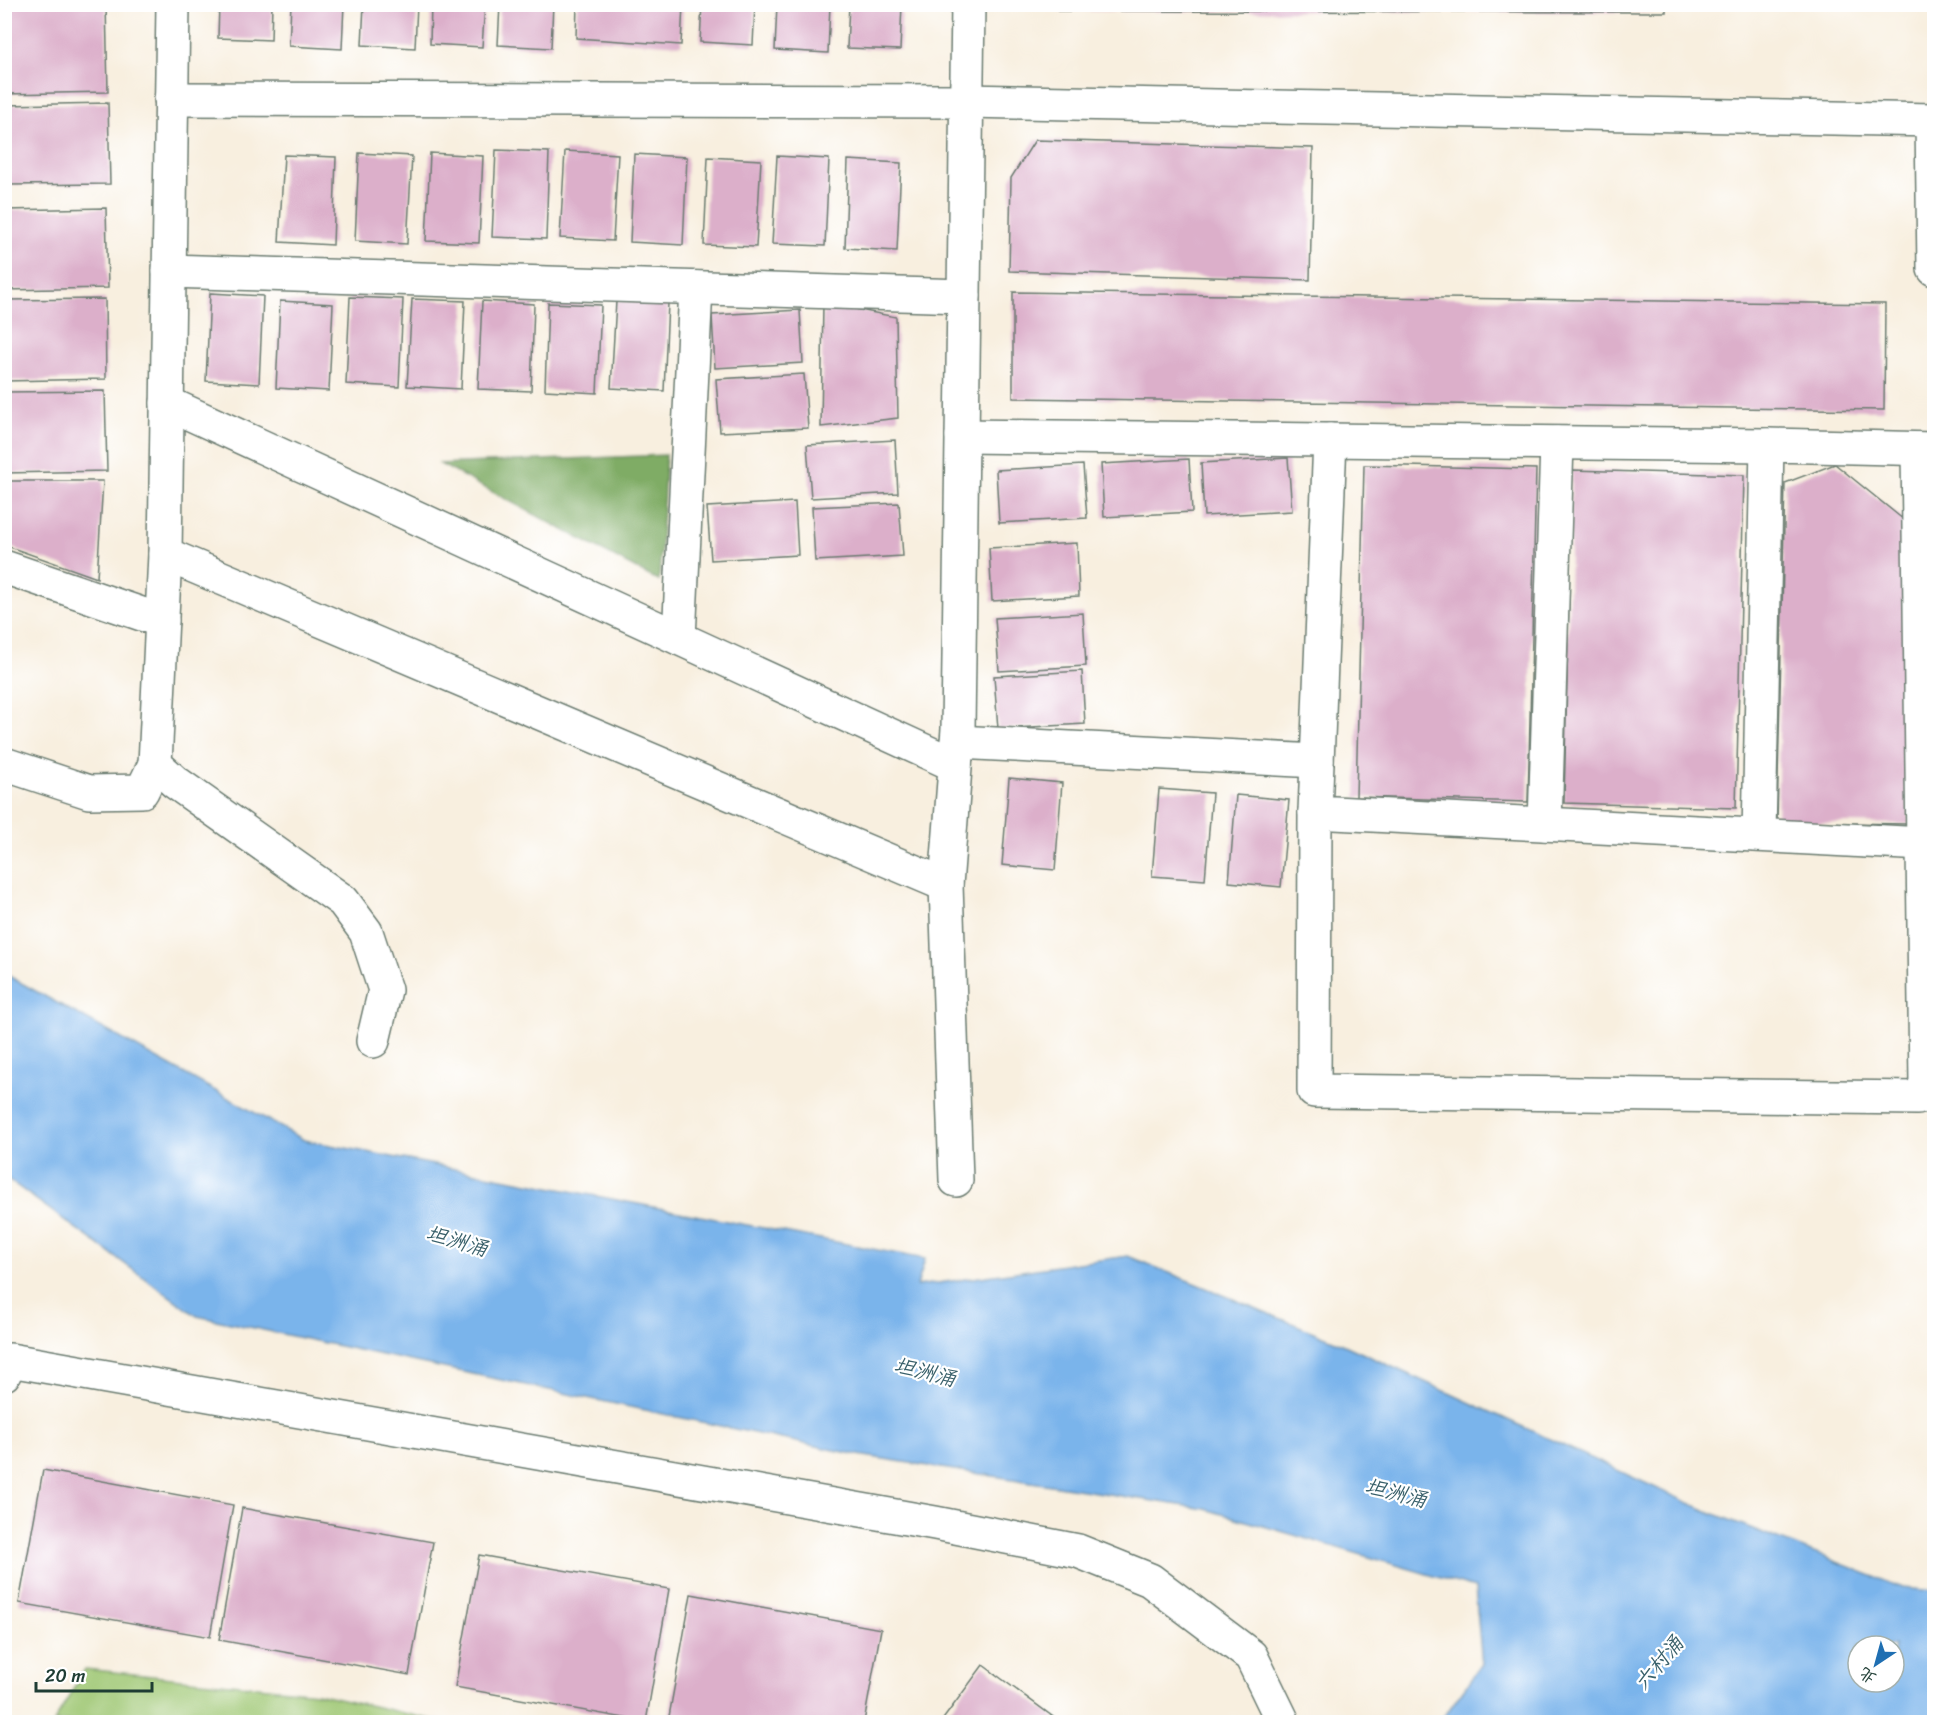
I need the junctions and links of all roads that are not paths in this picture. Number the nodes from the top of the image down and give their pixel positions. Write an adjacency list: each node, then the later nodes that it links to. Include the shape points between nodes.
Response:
1 (173, 4): 3 (street)
2 (968, 4): 4 (street)
3 (171, 99): 4 (street); 7 (street)
4 (967, 101): 5 (street); 9 (street)
5 (1933, 120): 6 (street)
6 (1935, 269)
7 (169, 271): 8 (street); 10 (street)
8 (696, 288): 9 (street); 19 (street)
9 (964, 296): 11 (street)
10 (167, 403): 16 (street); 19 (street)
11 (962, 436): 12 (street); 20 (street)
12 (1330, 440): 13 (street); 21 (street)
13 (1557, 442): 14 (street); 25 (street)
14 (1767, 445): 15 (street); 26 (street)
15 (1926, 449): 27 (street)
16 (165, 554): 18 (street); 28 (street)
17 (4, 567): 18 (street)
18 (162, 621): 23 (street)
19 (679, 638): 20 (street)
20 (956, 754): 21 (street); 28 (street)
21 (1317, 761): 24 (street)
22 (4, 764): 23 (street, via 89,792 142,791)
23 (155, 764): 29 (street, via 343,901 366,933 385,990)
24 (1315, 812): 25 (street); 27 (street, via 1314,1091 1917,1098 1926,1085)
25 (1545, 824): 26 (street)
26 (1759, 835): 27 (street)
27 (1924, 844)
28 (946, 885): 30 (street)
29 (373, 1041)
30 (956, 1180)
31 (4, 1374): 32 (street, via 10,1360 1078,1551 1150,1580 1251,1656)
32 (1283, 1722)

